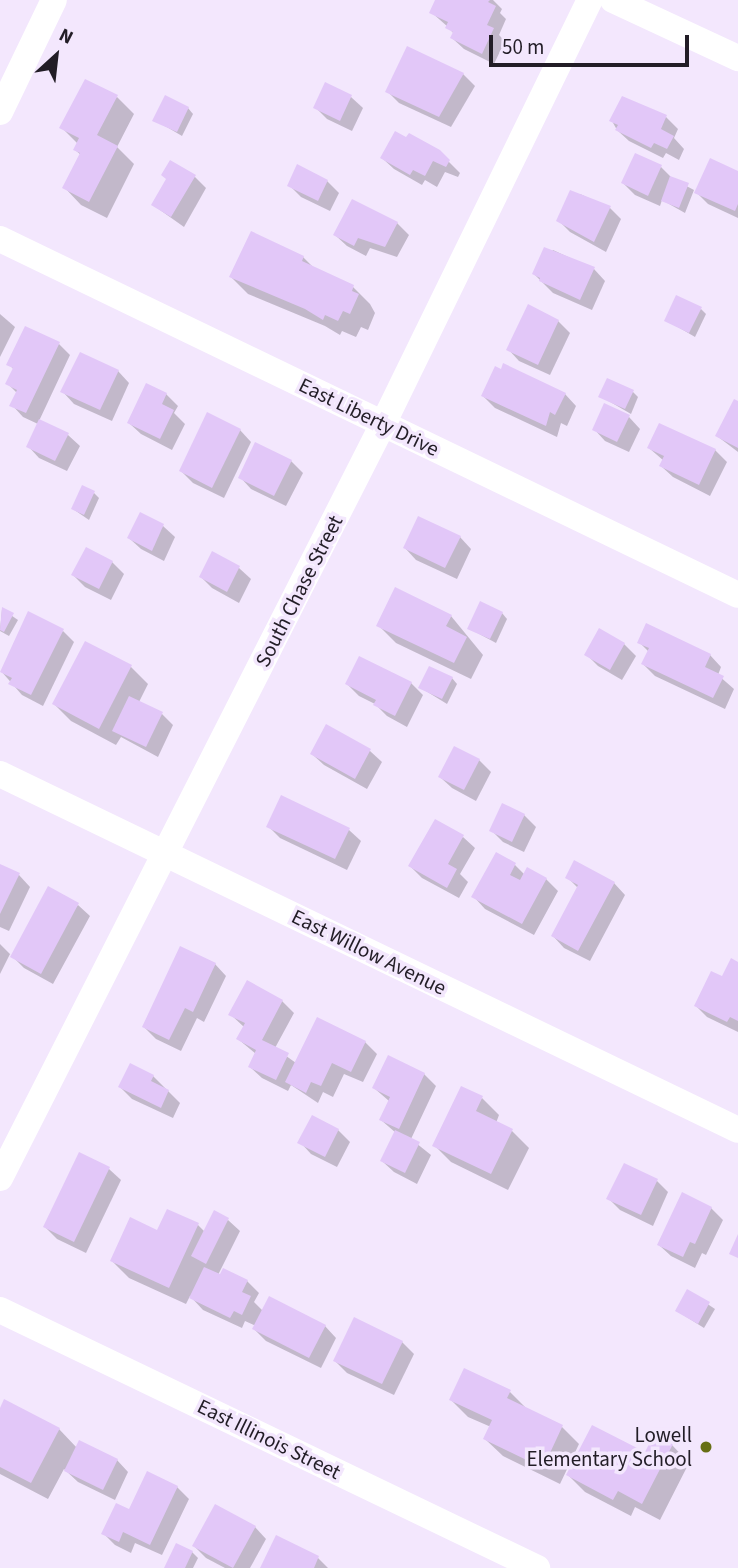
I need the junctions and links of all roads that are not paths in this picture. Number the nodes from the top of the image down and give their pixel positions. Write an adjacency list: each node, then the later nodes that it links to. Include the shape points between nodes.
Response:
1 (54, 0): 5 (street)
2 (590, 0): 7 (street, South Chase Street)
3 (613, 0): 4 (street)
4 (738, 58)
5 (0, 112)
6 (0, 239): 7 (street, East Liberty Drive)
7 (383, 424): 8 (street, East Liberty Drive); 10 (street, South Chase Street)
8 (738, 596)
9 (0, 774): 10 (street, East Willow Avenue)
10 (165, 854): 11 (street, East Willow Avenue); 12 (street, South Chase Street)
11 (738, 1130)
12 (0, 1178)
13 (0, 1310): 14 (street, East Illinois Street)
14 (537, 1568)

